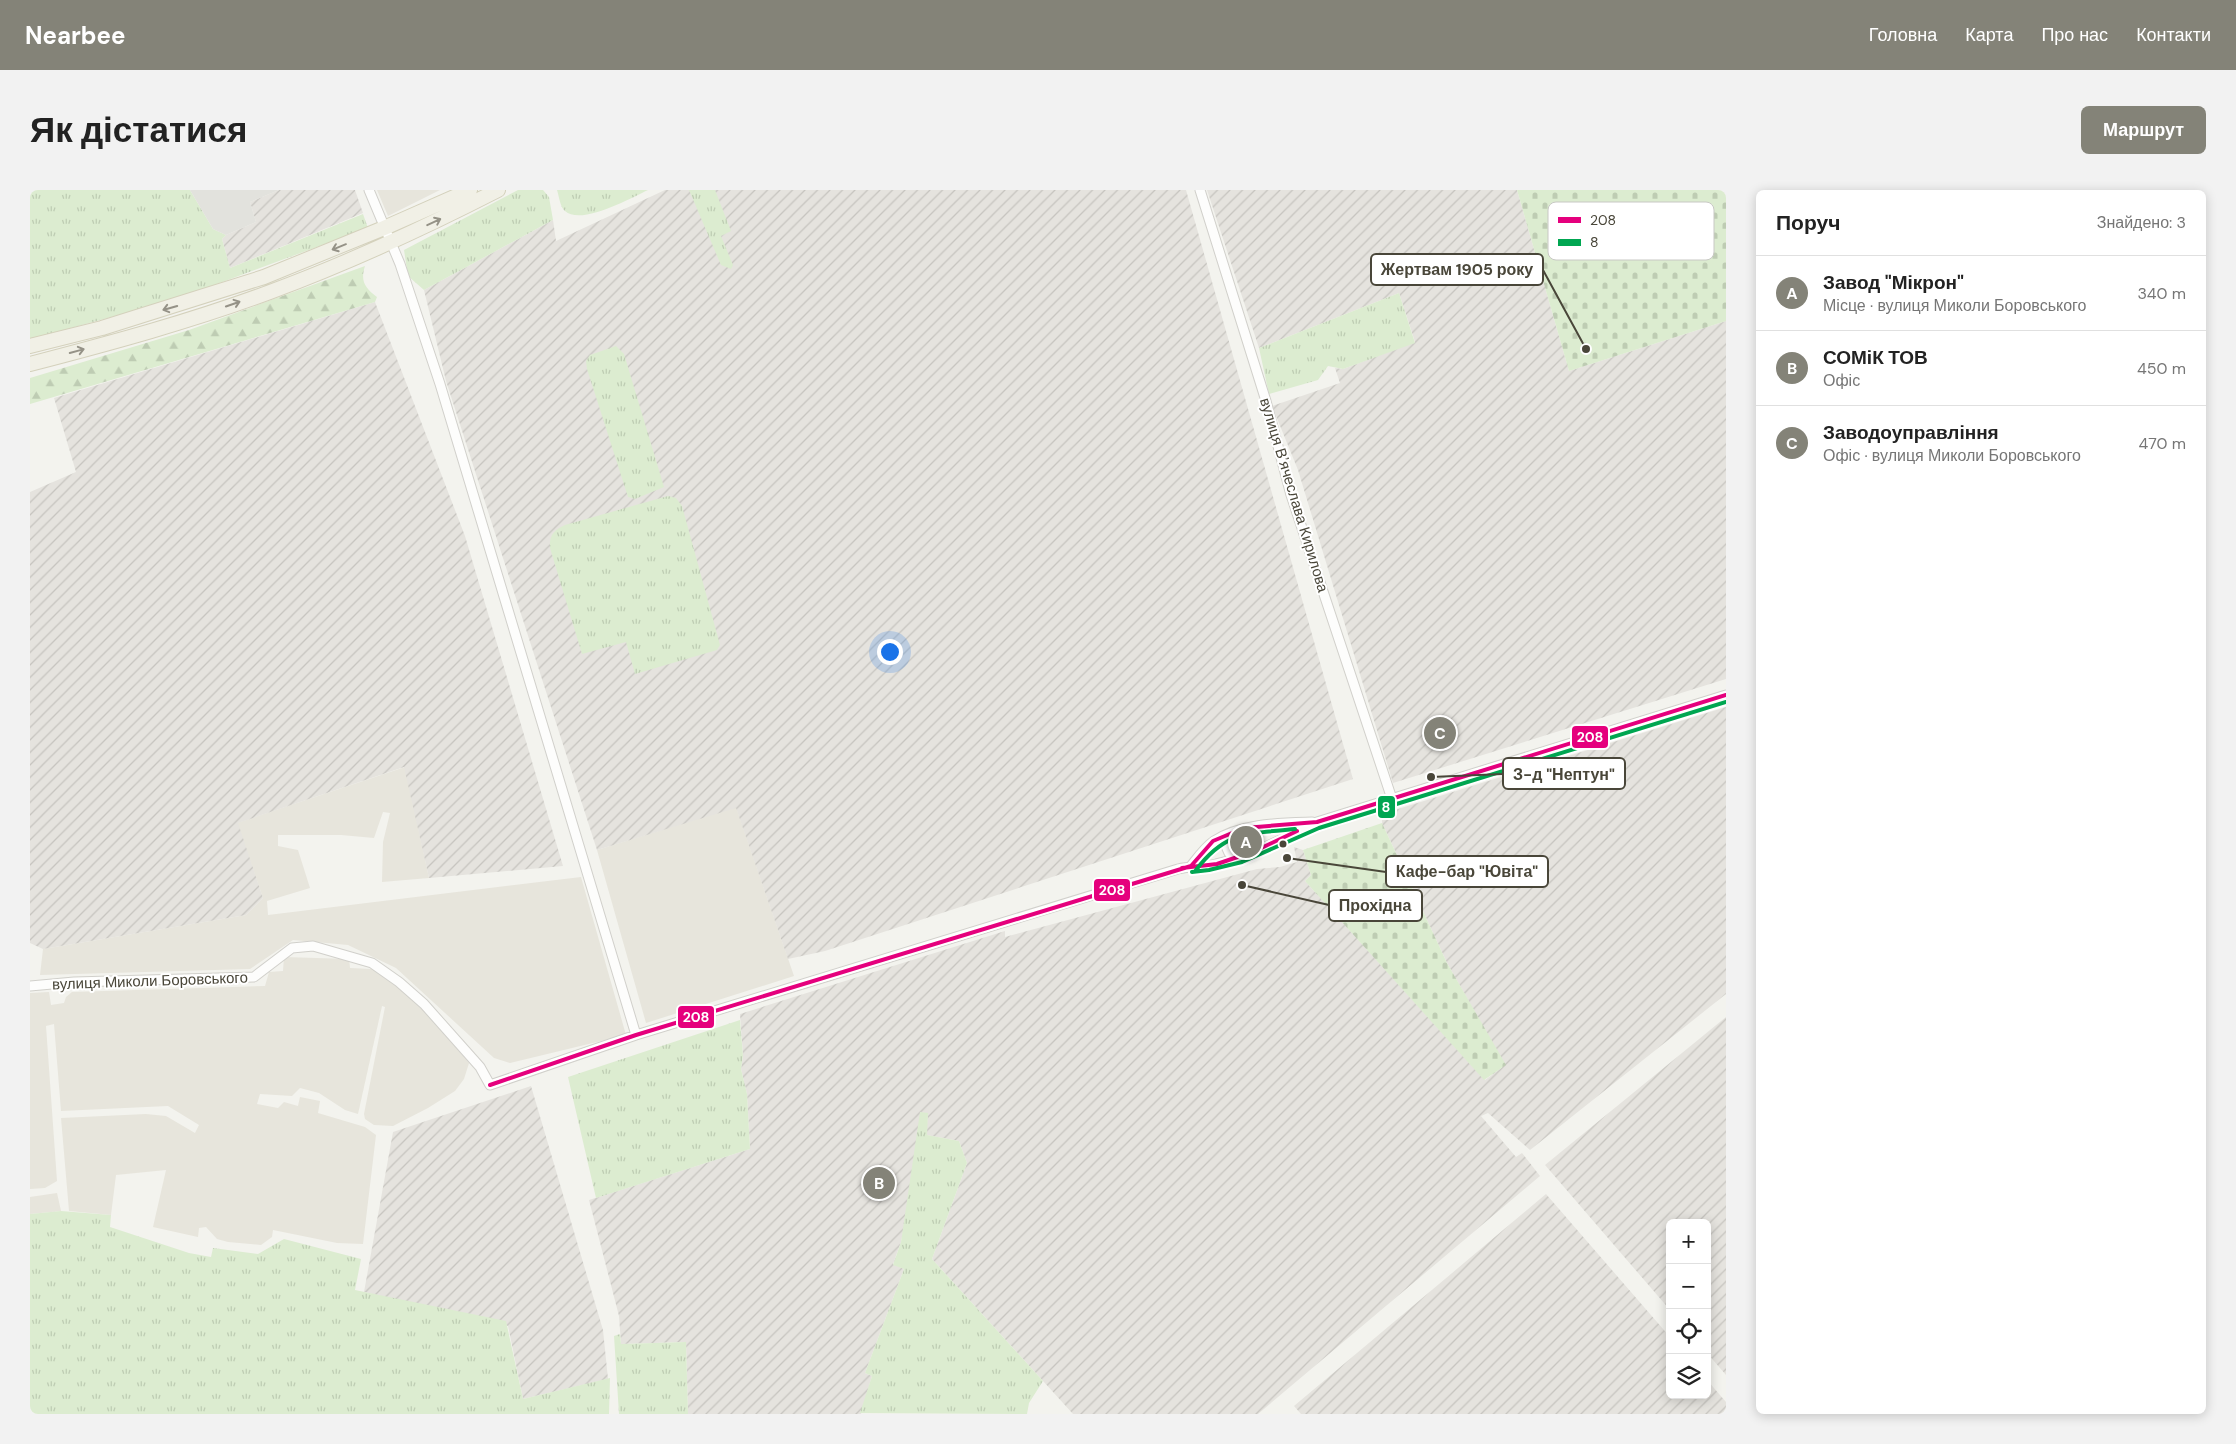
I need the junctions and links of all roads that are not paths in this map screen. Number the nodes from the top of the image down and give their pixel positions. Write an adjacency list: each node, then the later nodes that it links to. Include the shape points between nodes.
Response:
1 (369, 190): 5 (street)
2 (470, 190): 5 (main road)
3 (498, 190): 6 (main road, one-way to 3)
4 (1200, 190): 10 (street, вулиця Вʼячеслава Кирилова, via 1266,401 1291,495)
5 (384, 228): 6 (street); 7 (main road, one-way to 7, via 264,277 102,328)
6 (390, 242): 8 (main road, one-way to 6, via 106,344 269,292); 18 (street, via 410,290 437,376)
7 (30, 346)
8 (30, 364)
9 (1726, 695): 10 (street, вулиця Миколи Боровського)
10 (1392, 799): 11 (street, вулиця Миколи Боровського)
11 (1317, 822): 12 (street, вулиця Миколи Боровського); 14 (street, вулиця Миколи Боровського)
12 (1244, 828): 13 (street, вулиця Миколи Боровського); 14 (street, via 1255,834 1258,841)
13 (1231, 832): 15 (street, via 1225,844 1228,853); 16 (street, вулиця Миколи Боровського, via 1213,841)
14 (1255, 851): 15 (street, вулиця Миколи Боровського)
15 (1239, 856): 16 (street, вулиця Миколи Боровського, via 1217,864)
16 (1191, 866): 18 (street, вулиця Миколи Боровського)
17 (30, 986): 18 (street, вулиця Миколи Боровського, via 254,977 292,948 313,946 372,963 399,982 424,1004 480,1067 490,1085)
18 (636, 1035)

